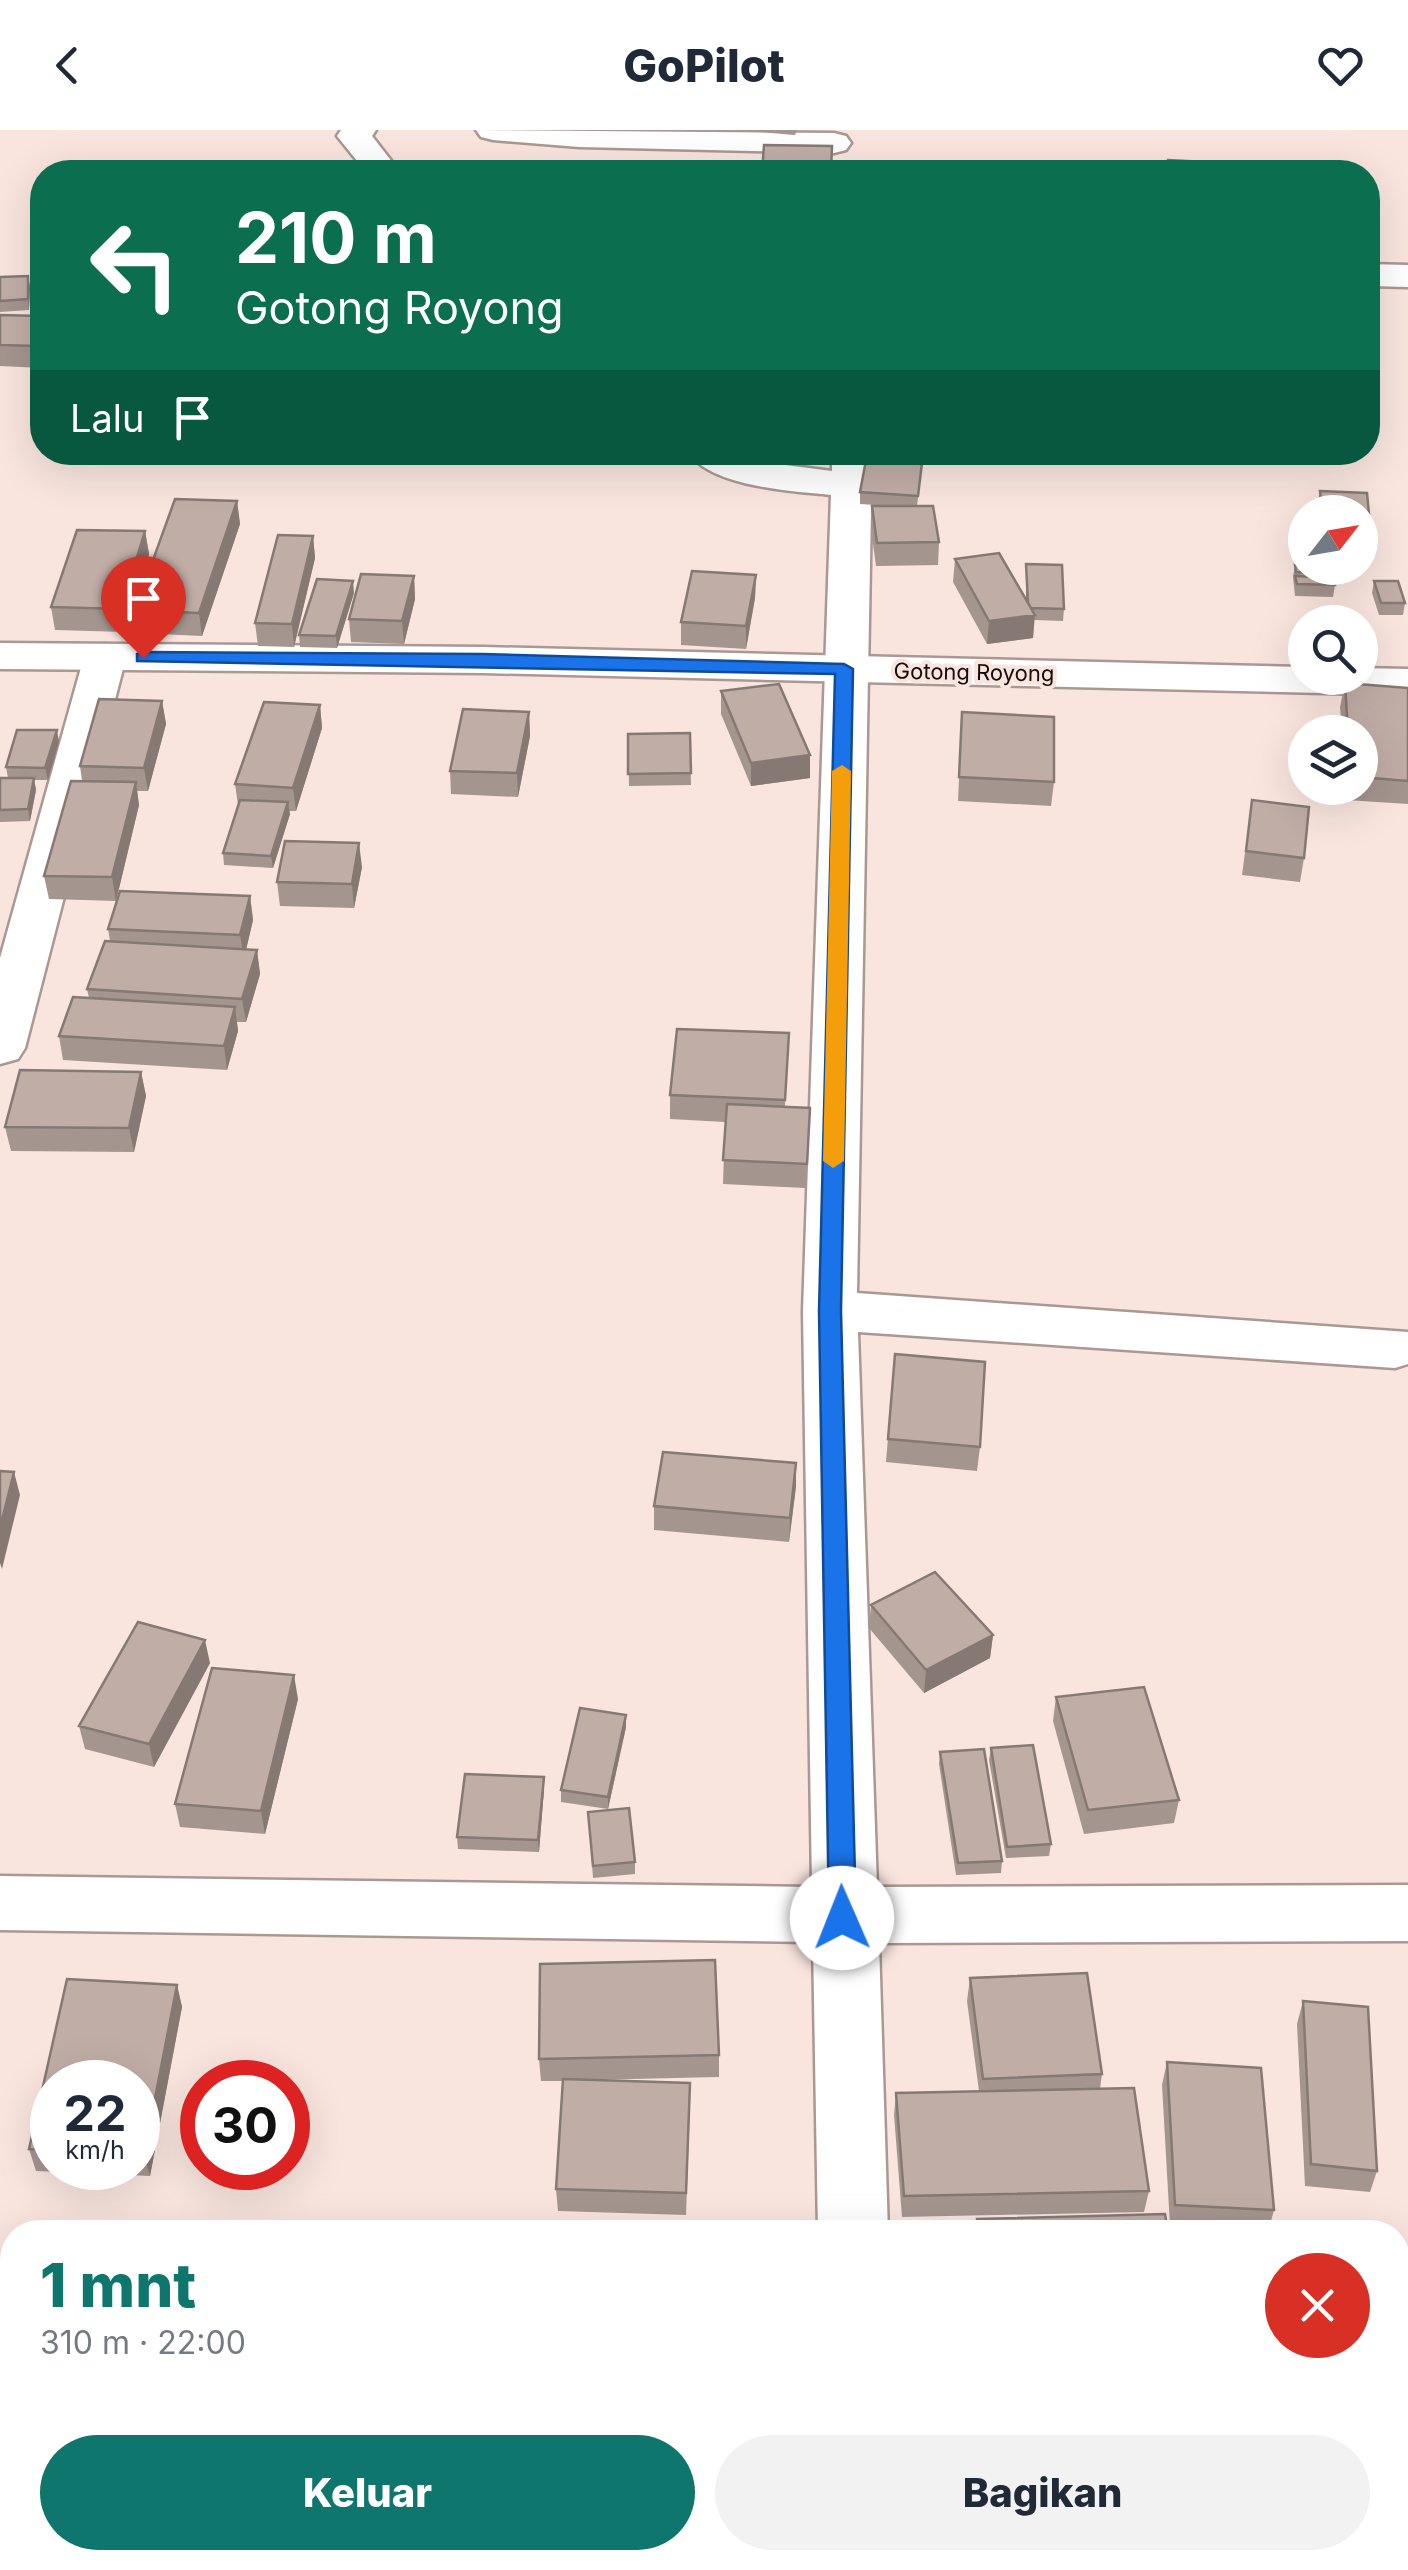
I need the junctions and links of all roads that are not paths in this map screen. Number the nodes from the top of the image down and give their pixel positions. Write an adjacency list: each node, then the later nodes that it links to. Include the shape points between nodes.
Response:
1 (359, 130): 4 (street, via 354,136)
2 (494, 130): 3 (street)
3 (834, 149)
4 (373, 160)
5 (1380, 275): 6 (street)
6 (1408, 276)
7 (729, 465): 8 (street, via 762,473)
8 (853, 469): 11 (street)
9 (0, 656): 10 (street, Gotong Royong)
10 (105, 658): 11 (street, Gotong Royong); 13 (street)
11 (844, 669): 12 (street, Gotong Royong); 14 (street)
12 (1408, 682)
13 (0, 1048)
14 (830, 1311): 15 (street); 18 (street)
15 (1395, 1348)
16 (0, 1902): 18 (street)
17 (1408, 1913): 18 (street)
18 (842, 1918): 19 (street)
19 (853, 2220)

